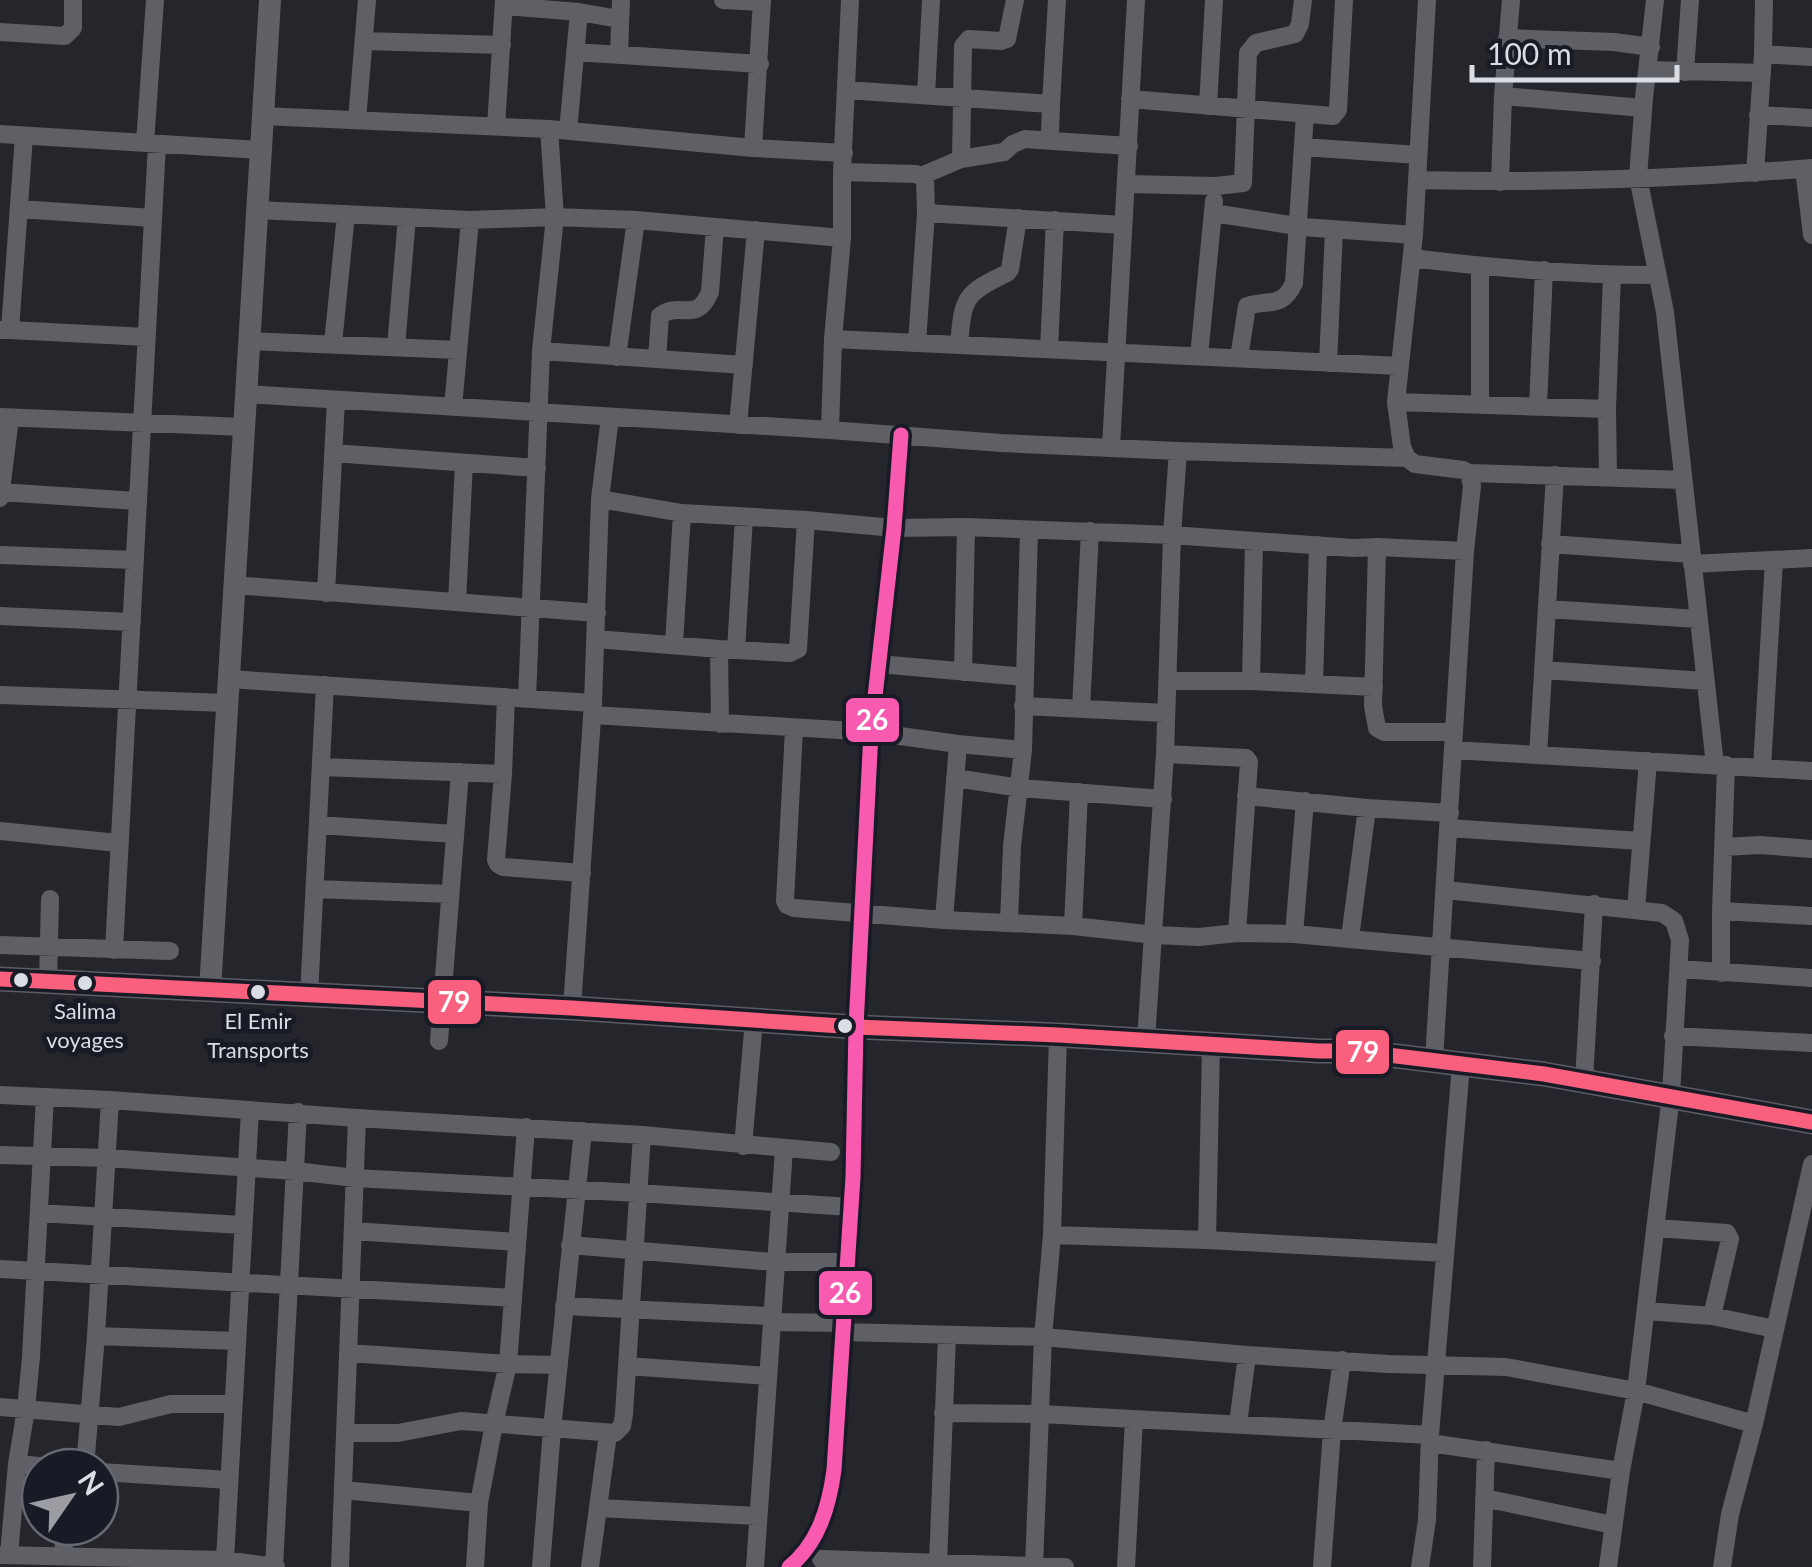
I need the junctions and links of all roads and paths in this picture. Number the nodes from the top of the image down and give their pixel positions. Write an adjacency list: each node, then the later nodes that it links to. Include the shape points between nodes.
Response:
1 (73, 0): 24 (street, via 72,28 65,36)
2 (155, 0): 55 (street)
3 (270, 0): 47 (main road)
4 (367, 0): 26 (street)
5 (723, 0): 19 (street)
6 (850, 0): 36 (street)
7 (932, 0): 37 (street)
8 (1015, 0): 39 (street, via 1007,39 965,42)
9 (1056, 0): 41 (street)
10 (1136, 0): 40 (street)
11 (1214, 0): 42 (street)
12 (1302, 0): 44 (street, via 1295,34 1249,50)
13 (1344, 0): 45 (street, via 1338,110 1332,116)
14 (1428, 0): 61 (street)
15 (1511, 0): 25 (street)
16 (1655, 0): 28 (street)
17 (1690, 0): 35 (street)
18 (1764, 0): 33 (street)
19 (762, 1): 32 (street)
20 (504, 3): 21 (street); 27 (street)
21 (547, 4): 23 (street)
22 (620, 9): 23 (street); 30 (street)
23 (579, 12): 29 (street)
24 (0, 32)
25 (1506, 38): 28 (street); 38 (street)
26 (364, 40): 27 (street); 49 (street)
27 (502, 45): 50 (street)
28 (1651, 47): 34 (street)
29 (575, 52): 30 (street); 51 (street)
30 (619, 54): 32 (street)
31 (1812, 57): 33 (street)
32 (760, 64): 58 (street)
33 (1762, 64): 35 (street); 46 (street)
34 (1648, 70): 35 (street); 43 (street)
35 (1684, 72)
36 (846, 90): 37 (street); 60 (street)
37 (926, 96): 39 (street)
38 (1503, 96): 43 (street); 69 (street)
39 (960, 98): 41 (street); 62 (street)
40 (1130, 100): 42 (street); 56 (street)
41 (1051, 104): 54 (street)
42 (1208, 106): 44 (street)
43 (1643, 108): 67 (street)
44 (1247, 110): 45 (street); 71 (street, via 1244,181)
45 (1305, 114): 57 (street)
46 (1758, 115): 48 (street); 65 (street)
47 (263, 116): 49 (street); 59 (main road)
48 (1812, 118)
49 (357, 120): 50 (street)
50 (496, 126): 51 (street)
51 (559, 130): 58 (street); 78 (street)
52 (0, 134): 53 (street)
53 (24, 136): 55 (street); 72 (street)
54 (1052, 141): 56 (street); 62 (street, via 1025,138 1004,152)
55 (152, 144): 59 (street); 79 (street)
56 (1129, 146): 70 (street)
57 (1302, 147): 61 (street); 85 (street)
58 (753, 148): 60 (street)
59 (261, 150): 73 (main road)
60 (844, 153): 64 (street)
61 (1418, 155): 68 (street)
62 (961, 159): 66 (street)
63 (1808, 168): 65 (street); 90 (street)
64 (842, 172): 66 (street); 91 (street)
65 (1755, 173): 67 (street)
66 (921, 176): 75 (street)
67 (1638, 177): 69 (street); 96 (street)
68 (1417, 180): 69 (street); 89 (street)
69 (1500, 182)
70 (1127, 184): 71 (street); 84 (street)
71 (1216, 186): 74 (street)
72 (19, 209): 79 (street); 97 (street)
73 (257, 210): 76 (street); 100 (main road)
74 (1213, 212): 85 (street); 110 (street)
75 (926, 213): 80 (street); 101 (street)
76 (346, 214): 77 (street); 102 (street)
77 (406, 217): 81 (street); 104 (street)
78 (555, 217): 81 (street); 82 (street); 107 (street)
79 (152, 218): 98 (street)
80 (1018, 218): 83 (street); 103 (street, via 1010,269 964,303)
81 (470, 220): 106 (street)
82 (636, 220): 86 (street); 109 (street)
83 (1055, 220): 84 (street); 105 (street)
84 (1123, 225): 108 (street)
85 (1296, 226): 88 (street); 111 (street, via 1291,289 1276,303 1247,306)
86 (715, 227): 87 (street); 112 (street, via 710,292 697,310 660,316)
87 (756, 230): 91 (street); 114 (street)
88 (1334, 230): 89 (street); 113 (street)
89 (1414, 235): 92 (street)
90 (1812, 235)
91 (842, 238): 99 (street)
92 (1412, 258): 93 (street); 115 (street)
93 (1480, 267): 94 (street); 119 (street)
94 (1544, 270): 95 (street); 120 (street)
95 (1612, 275): 96 (street); 122 (street)
96 (1657, 275): 140 (street)
97 (5, 330): 98 (street)
98 (146, 337): 126 (street)
99 (833, 338): 101 (street); 129 (street)
100 (249, 341): 102 (street); 116 (main road)
101 (918, 343): 103 (street)
102 (333, 344): 104 (street)
103 (959, 345): 105 (street)
104 (396, 348): 106 (street)
105 (1049, 349): 108 (street)
106 (457, 350): 121 (street)
107 (542, 351): 109 (street); 123 (street)
108 (1114, 352): 110 (street); 131 (street)
109 (617, 356): 112 (street)
110 (1199, 356): 111 (street)
111 (1239, 358): 113 (street)
112 (657, 359): 114 (street)
113 (1328, 363): 115 (street)
114 (744, 365): 127 (street)
115 (1399, 366): 118 (street)
116 (246, 394): 117 (street); 128 (main road)
117 (336, 400): 121 (street); 132 (street)
118 (1396, 402): 119 (street); 134 (street)
119 (1480, 404): 120 (street)
120 (1538, 406): 122 (street)
121 (453, 407): 123 (street)
122 (1607, 408): 139 (street)
123 (539, 412): 124 (street); 136 (street)
124 (610, 416): 127 (street); 142 (street)
125 (5, 418): 126 (street); 141 (street)
126 (142, 422): 128 (street); 143 (street)
127 (738, 424): 129 (street)
128 (244, 427): 162 (main road)
129 (830, 430): 130 (street)
130 (901, 435): 131 (street); 148 (street)
131 (1110, 447): 133 (street)
132 (334, 452): 135 (street); 163 (street)
133 (1178, 452): 134 (street); 151 (street)
134 (1407, 458): 137 (street)
135 (464, 463): 136 (street); 164 (street)
136 (536, 468): 165 (street)
137 (1468, 473): 138 (street); 156 (street)
138 (1555, 475): 139 (street); 153 (street)
139 (1608, 477): 140 (street)
140 (1683, 480): 159 (street)
141 (0, 495): 143 (street)
142 (600, 499): 144 (street); 167 (street)
143 (137, 500): 160 (street)
144 (682, 513): 145 (street); 172 (street)
145 (744, 516): 146 (street); 173 (street)
146 (806, 520): 148 (street); 173 (street, via 798,648 790,654)
147 (966, 526): 148 (street); 149 (street); 176 (street)
148 (894, 528): 174 (street)
149 (1029, 530): 150 (street); 177 (street)
150 (1090, 532): 151 (street); 191 (street)
151 (1172, 535): 152 (street); 178 (street)
152 (1254, 542): 154 (street); 179 (street)
153 (1550, 544): 159 (street); 166 (street)
154 (1318, 545): 155 (street); 181 (street)
155 (1377, 547): 156 (street); 183 (street)
156 (1465, 551): 196 (street)
157 (0, 555): 160 (street)
158 (1812, 558): 161 (street)
159 (1691, 559): 161 (street); 169 (street)
160 (134, 560): 170 (street)
161 (1774, 560): 204 (street)
162 (234, 586): 163 (street); 184 (main road)
163 (326, 592): 164 (street)
164 (457, 602): 165 (street)
165 (531, 608): 167 (street); 188 (street)
166 (1547, 609): 169 (street); 175 (street)
167 (597, 613): 171 (street)
168 (0, 616): 170 (street)
169 (1698, 618): 180 (street)
170 (132, 622): 186 (street)
171 (596, 639): 172 (street); 190 (street)
172 (674, 644): 173 (street)
173 (728, 649): 193 (street)
174 (879, 664): 176 (street); 195 (street)
175 (1543, 670): 180 (street); 200 (street)
176 (964, 672): 177 (street)
177 (1026, 677): 189 (street)
178 (1168, 681): 179 (street); 192 (street)
179 (1251, 681): 181 (street)
180 (1705, 681): 202 (street)
181 (1314, 684): 183 (street)
182 (325, 686): 184 (street); 187 (street); 203 (street)
183 (1374, 688): 196 (street, via 1380,730)
184 (228, 691): 186 (street); 251 (main road)
185 (0, 696): 186 (street)
186 (126, 698): 220 (street)
187 (506, 698): 188 (street); 207 (street)
188 (527, 699): 190 (street)
189 (1023, 706): 191 (street); 198 (street)
190 (593, 709): 193 (street); 223 (street)
191 (1081, 709): 192 (street)
192 (1166, 713): 199 (street)
193 (720, 724): 194 (street)
194 (794, 730): 195 (street); 230 (street, via 785,900 794,908)
195 (871, 732): 197 (street); 230 (street)
196 (1454, 741): 200 (street); 215 (street)
197 (958, 744): 198 (street); 208 (street)
198 (1024, 750): 209 (street)
199 (1165, 754): 211 (street, via 1248,760); 212 (street)
200 (1538, 756): 201 (street)
201 (1648, 762): 202 (street); 219 (street)
202 (1721, 765): 204 (street); 221 (street)
203 (321, 767): 206 (street); 216 (street)
204 (1762, 768): 205 (street)
205 (1812, 771)
206 (460, 772): 207 (street); 218 (street)
207 (503, 774): 223 (street, via 498,864)
208 (955, 778): 209 (street); 233 (street)
209 (1020, 788): 210 (street); 234 (street)
210 (1079, 792): 212 (street); 235 (street)
211 (1246, 796): 213 (street); 236 (street)
212 (1162, 800): 237 (street)
213 (1305, 801): 214 (street); 238 (street)
214 (1368, 808): 215 (street); 239 (street)
215 (1450, 820): 219 (street); 225 (street)
216 (318, 825): 218 (street); 224 (street)
217 (0, 831): 220 (street)
218 (455, 834): 226 (street)
219 (1640, 841): 229 (street)
220 (118, 843): 243 (street)
221 (1724, 847): 222 (street); 231 (street)
222 (1812, 849)
223 (582, 873): 254 (street)
224 (315, 889): 226 (street); 252 (street)
225 (1446, 890): 228 (street); 241 (street)
226 (450, 894): 253 (street)
227 (50, 899): 242 (street)
228 (1594, 904): 229 (street); 245 (street)
229 (1636, 908): 246 (street, via 1674,921)
230 (863, 912): 233 (street); 256 (street)
231 (1721, 912): 232 (street); 247 (street)
232 (1812, 916)
233 (944, 920): 234 (street)
234 (1009, 922): 235 (street)
235 (1073, 926): 237 (street)
236 (1237, 933): 237 (street); 238 (street)
237 (1155, 934): 259 (street)
238 (1294, 934): 239 (street)
239 (1350, 938): 241 (street)
240 (0, 946): 242 (street)
241 (1442, 947): 245 (street); 263 (street)
242 (48, 948): 243 (street); 250 (street)
243 (114, 950): 244 (street)
244 (170, 952)
245 (1592, 961): 265 (street)
246 (1679, 969): 247 (street); 258 (street)
247 (1721, 972): 248 (street)
248 (1812, 978)
249 (0, 979): 250 (highway)
250 (48, 981): 251 (highway)
251 (210, 990): 252 (highway)
252 (309, 995): 253 (highway)
253 (441, 1001): 254 (highway); 260 (street)
254 (572, 1008): 255 (highway)
255 (754, 1020): 256 (highway); 277 (street)
256 (856, 1028): 257 (highway); 291 (street)
257 (1058, 1035): 259 (highway); 297 (street)
258 (1672, 1036): 261 (street); 267 (street)
259 (1146, 1040): 262 (highway)
260 (440, 1042)
261 (1812, 1043)
262 (1212, 1045): 263 (highway); 298 (street)
263 (1434, 1060): 264 (highway)
264 (1462, 1065): 265 (highway); 302 (street)
265 (1584, 1081): 267 (highway)
266 (0, 1095): 268 (street)
267 (1671, 1095): 273 (highway); 295 (street)
268 (44, 1097): 269 (street); 281 (street)
269 (110, 1100): 270 (street); 282 (street)
270 (250, 1110): 271 (street); 284 (street)
271 (298, 1112): 272 (street); 285 (street)
272 (357, 1118): 274 (street); 286 (street)
273 (1812, 1122)
274 (526, 1128): 275 (street); 287 (street)
275 (582, 1131): 276 (street); 288 (street)
276 (642, 1135): 277 (street); 289 (street)
277 (743, 1146): 278 (street)
278 (784, 1149): 279 (street); 290 (street)
279 (831, 1152)
280 (0, 1155): 281 (street)
281 (42, 1156): 282 (street); 292 (street)
282 (106, 1158): 284 (street); 293 (street)
283 (1812, 1164): 318 (street)
284 (246, 1168): 285 (street); 294 (street)
285 (294, 1171): 286 (street); 309 (street)
286 (355, 1178): 287 (street); 296 (street)
287 (522, 1186): 288 (street); 299 (street)
288 (575, 1189): 289 (street); 300 (street)
289 (638, 1192): 290 (street); 301 (street)
290 (778, 1202): 291 (street); 303 (street)
291 (850, 1208): 304 (street)
292 (38, 1214): 293 (street); 306 (street)
293 (103, 1216): 294 (street); 307 (street)
294 (242, 1225): 308 (street)
295 (1655, 1228): 314 (street); 315 (street, via 1727,1234)
296 (353, 1232): 299 (street); 310 (street)
297 (1052, 1235): 298 (street); 321 (street)
298 (1208, 1240): 302 (street)
299 (517, 1242): 311 (street)
300 (570, 1245): 301 (street); 312 (street)
301 (634, 1249): 303 (street); 313 (street)
302 (1444, 1253): 329 (street)
303 (774, 1262): 304 (street); 316 (street)
304 (847, 1262): 317 (street)
305 (0, 1269): 306 (street)
306 (36, 1272): 307 (street); 334 (street)
307 (99, 1274): 308 (street); 319 (street)
308 (239, 1283): 309 (street); 322 (street)
309 (288, 1285): 310 (street); 369 (street)
310 (350, 1289): 311 (street); 323 (street)
311 (513, 1298): 326 (street)
312 (564, 1306): 313 (street); 327 (street)
313 (631, 1308): 316 (street); 328 (street)
314 (1646, 1311): 315 (street); 331 (street)
315 (1712, 1316): 318 (street)
316 (771, 1319): 317 (street); 330 (street)
317 (842, 1328): 320 (street); 360 (street, via 834,1470)
318 (1775, 1329): 341 (street)
319 (96, 1336): 322 (street); 335 (street)
320 (947, 1336): 321 (street); 336 (street)
321 (1043, 1337): 324 (street); 337 (street)
322 (237, 1341): 332 (street)
323 (348, 1354): 326 (street); 344 (street)
324 (1247, 1355): 325 (street); 340 (street)
325 (1342, 1360): 329 (street); 343 (street)
326 (508, 1364): 327 (street); 339 (street)
327 (559, 1364): 342 (street)
328 (627, 1366): 330 (street); 345 (street, via 622,1426)
329 (1436, 1366): 331 (street, via 1506,1368); 346 (street)
330 (767, 1376): 358 (street)
331 (1636, 1391): 341 (street); 351 (street)
332 (233, 1404): 335 (street, via 171,1404 120,1417); 353 (street)
333 (0, 1408): 334 (street)
334 (26, 1410): 335 (street); 349 (street)
335 (91, 1414): 347 (street)
336 (943, 1414): 337 (street); 365 (street)
337 (1042, 1414): 338 (street); 368 (street)
338 (1134, 1420): 340 (street); 377 (street)
339 (494, 1424): 342 (street); 344 (street, via 461,1420 398,1433); 356 (street)
340 (1238, 1424): 343 (street)
341 (1754, 1424): 382 (street)
342 (552, 1429): 345 (street); 372 (street)
343 (1332, 1431): 346 (street); 378 (street)
344 (345, 1433): 354 (street)
345 (608, 1434): 357 (street)
346 (1430, 1439): 348 (street); 379 (street)
347 (87, 1447)
348 (1486, 1450): 351 (street); 355 (street)
349 (17, 1464): 350 (street); 362 (street)
350 (20, 1464)
351 (1622, 1471): 359 (street)
352 (120, 1473): 353 (street)
353 (229, 1480): 364 (street)
354 (343, 1490): 356 (street); 370 (street)
355 (1484, 1498): 359 (street); 380 (street)
356 (479, 1502): 371 (street)
357 (598, 1508): 358 (street); 373 (street)
358 (758, 1516): 374 (street)
359 (1613, 1525): 381 (street)
360 (819, 1530): 367 (street); 375 (street)
361 (64, 1547): 363 (street)
362 (4, 1555): 363 (street)
363 (63, 1556): 366 (street)
364 (225, 1560): 366 (street); 369 (street)
365 (938, 1562): 367 (street); 368 (street)
366 (194, 1563)
367 (821, 1563)
368 (1034, 1566): 376 (street)
369 (275, 1567)
370 (340, 1567)
371 (476, 1567)
372 (541, 1567)
373 (590, 1567)
374 (755, 1567)
375 (789, 1567)
376 (1065, 1567)
377 (1126, 1567)
378 (1322, 1567)
379 (1420, 1567)
380 (1482, 1567)
381 (1608, 1567)
382 (1722, 1567)

